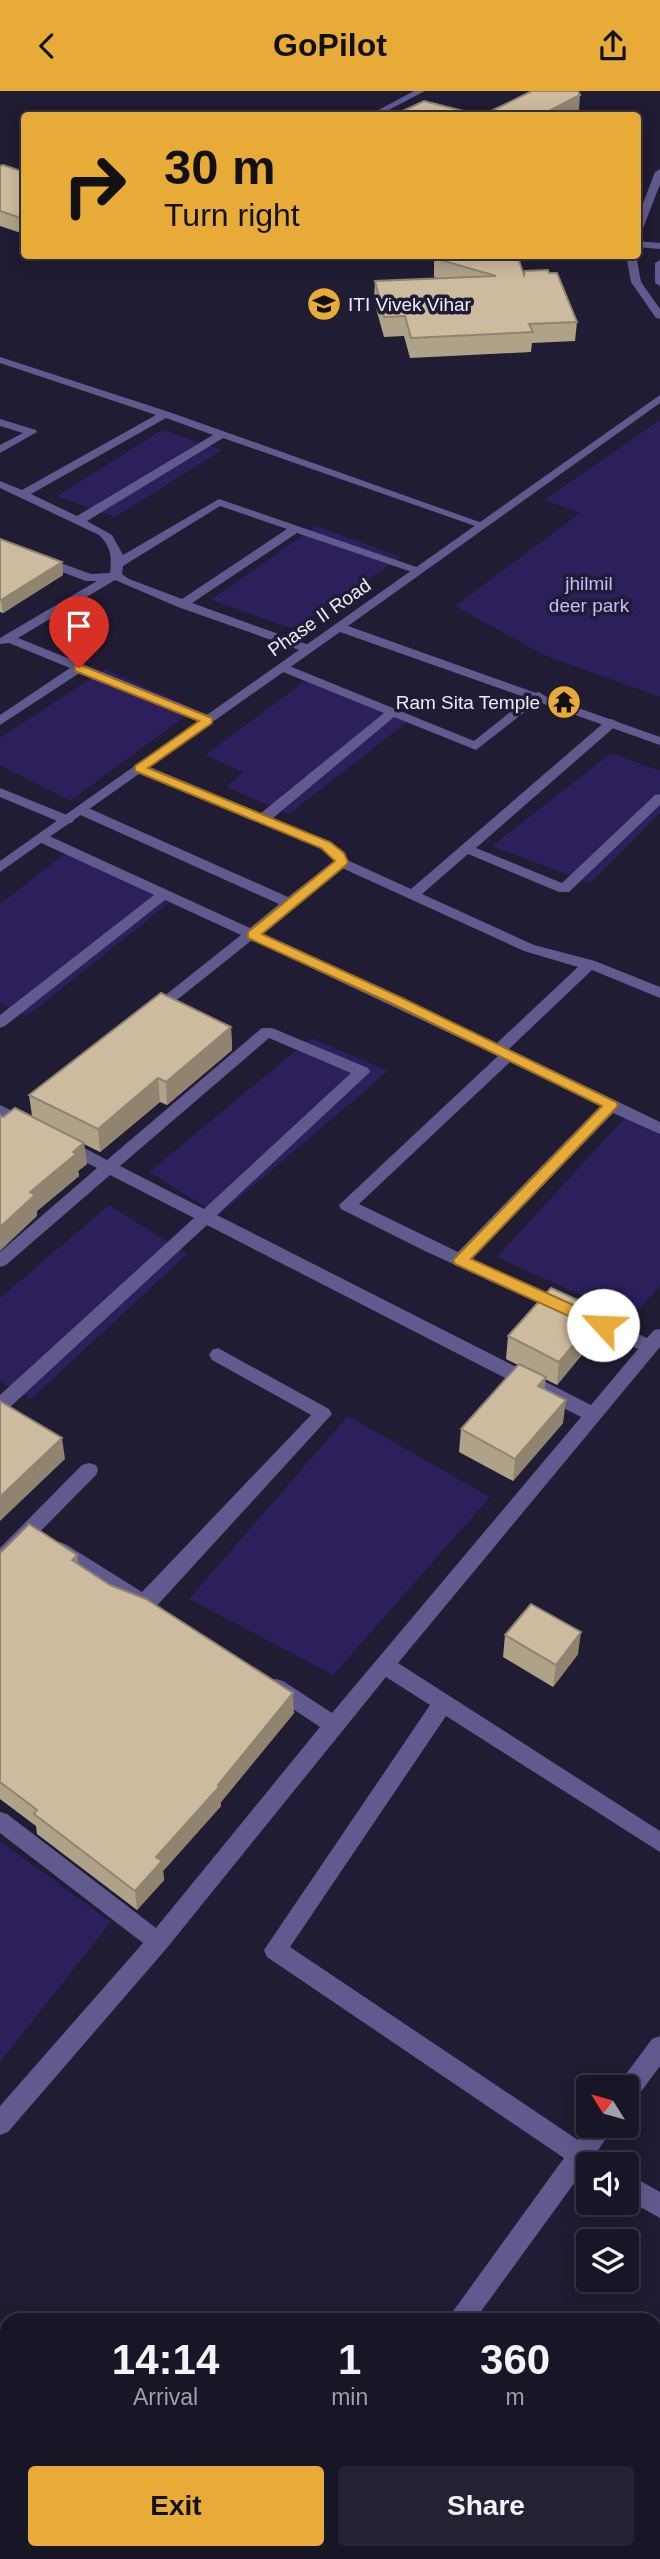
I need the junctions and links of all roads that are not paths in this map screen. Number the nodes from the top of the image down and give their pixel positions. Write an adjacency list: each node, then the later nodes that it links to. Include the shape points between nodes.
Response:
1 (421, 91): 2 (street)
2 (379, 112)
3 (660, 172): 4 (street)
4 (657, 189): 5 (street)
5 (641, 223)
6 (641, 244): 7 (street)
7 (660, 246)
8 (632, 259): 11 (street, via 636,282)
9 (660, 263): 10 (street)
10 (660, 283)
11 (660, 316)
12 (0, 360): 14 (street)
13 (660, 398): 21 (street, Phase II Road)
14 (166, 414): 16 (street); 19 (street)
15 (0, 422): 17 (street, via 32,432)
16 (222, 434): 20 (street); 21 (street)
17 (0, 450)
18 (0, 484): 19 (street)
19 (23, 494): 20 (street)
20 (78, 521): 24 (street, via 114,541)
21 (482, 525): 25 (street, Phase II Road)
22 (295, 529): 24 (street, via 219,502); 25 (street); 26 (street)
23 (0, 545): 24 (street, via 90,578)
24 (116, 569): 26 (street, via 140,590); 28 (street)
25 (419, 570): 27 (street, Phase II Road)
26 (182, 604): 29 (street)
27 (339, 627): 29 (street, Phase II Road); 32 (street)
28 (3, 636): 31 (street)
29 (308, 649): 30 (street, Phase II Road)
30 (282, 667): 33 (street); 35 (street, Phase II Road)
31 (79, 668): 34 (street); 35 (street)
32 (539, 696): 33 (street, via 477,746); 36 (street)
33 (393, 712): 42 (street)
34 (0, 720)
35 (208, 720): 38 (street, Phase II Road)
36 (612, 723): 37 (street); 45 (street)
37 (660, 741)
38 (139, 768): 41 (street, Phase II Road); 42 (street)
39 (0, 792): 43 (street)
40 (660, 798): 45 (street, via 564,889)
41 (81, 810): 43 (street, Phase II Road); 50 (street)
42 (263, 819): 46 (street, via 326,845)
43 (67, 820): 44 (street, Phase II Road)
44 (43, 838): 47 (street, Phase II Road); 48 (street)
45 (467, 849): 49 (street)
46 (341, 862): 49 (street); 50 (street)
47 (0, 867)
48 (164, 894): 51 (street); 54 (street)
49 (412, 895): 52 (street, via 529,948)
50 (291, 904): 51 (street)
51 (253, 935): 55 (street); 56 (street)
52 (589, 965): 53 (street); 56 (street)
53 (660, 993)
54 (0, 1023)
55 (138, 1023)
56 (503, 1053): 57 (street); 62 (street, via 347,1205)
57 (611, 1105): 59 (street); 62 (street)
58 (0, 1110): 60 (street)
59 (660, 1129)
60 (108, 1168): 61 (street); 61 (street, via 267,1031 362,1072); 63 (street)
61 (206, 1217): 66 (street); 67 (street)
62 (461, 1260): 64 (street)
63 (0, 1261)
64 (657, 1339): 67 (street)
65 (218, 1355): 71 (street, via 323,1413)
66 (0, 1403)
67 (594, 1415): 73 (street)
68 (89, 1470): 69 (street)
69 (30, 1531): 70 (street); 71 (street)
70 (4, 1551)
71 (144, 1602): 72 (street)
72 (167, 1617)
73 (384, 1665): 75 (street); 76 (street)
74 (255, 1673): 76 (street)
75 (443, 1703): 78 (street); 83 (street, via 275,1950)
76 (334, 1725): 79 (street)
77 (0, 1821): 79 (street)
78 (660, 1843)
79 (158, 1942): 82 (street)
80 (660, 2047): 81 (street)
81 (639, 2075)
82 (0, 2124)
83 (576, 2152)
84 (576, 2175): 87 (street)
85 (639, 2193): 86 (street)
86 (660, 2206)
87 (464, 2313)

